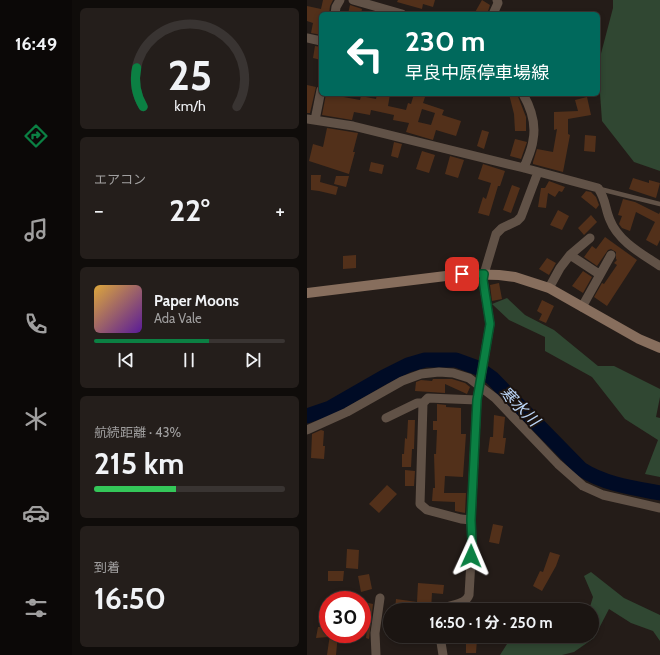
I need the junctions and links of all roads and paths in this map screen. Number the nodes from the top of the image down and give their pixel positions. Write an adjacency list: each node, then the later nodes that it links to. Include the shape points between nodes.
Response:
1 (340, 0): 4 (street)
2 (353, 0): 5 (street)
3 (497, 0): 6 (street, via 499,3)
4 (336, 12)
5 (395, 12)
6 (494, 12)
7 (307, 38): 8 (street)
8 (319, 41)
9 (319, 96): 11 (street)
10 (524, 96): 12 (street, via 530,109 534,130)
11 (311, 120): 12 (street, via 353,126)
12 (525, 168): 13 (street)
13 (538, 172): 14 (street); 20 (street, via 521,217 502,228 497,234)
14 (599, 188): 15 (lane); 19 (street, via 604,196 613,227 623,239)
15 (660, 204)
16 (590, 238): 17 (street)
17 (570, 255): 21 (street); 22 (street)
18 (611, 255): 21 (street)
19 (660, 266)
20 (484, 274): 22 (main road, via 515,277); 23 (main road, via 462,274); 26 (street, via 490,324)
21 (599, 274): 24 (street)
22 (549, 288): 24 (main road)
23 (307, 293)
24 (582, 307): 25 (main road)
25 (660, 348)
26 (480, 385): 27 (street); 30 (street, via 469,378 453,374 421,374 402,381 347,412); 31 (street, via 583,486 603,494)
27 (477, 400): 28 (street, via 428,398); 32 (street)
28 (423, 403): 29 (street, via 417,403); 32 (street, via 420,504 427,510)
29 (386, 418)
30 (307, 430)
31 (660, 508)
32 (471, 520): 34 (street, via 469,595 468,599)
33 (380, 598): 36 (street, via 375,633)
34 (460, 603)
35 (441, 643): 37 (street)
36 (376, 655)
37 (443, 655)

